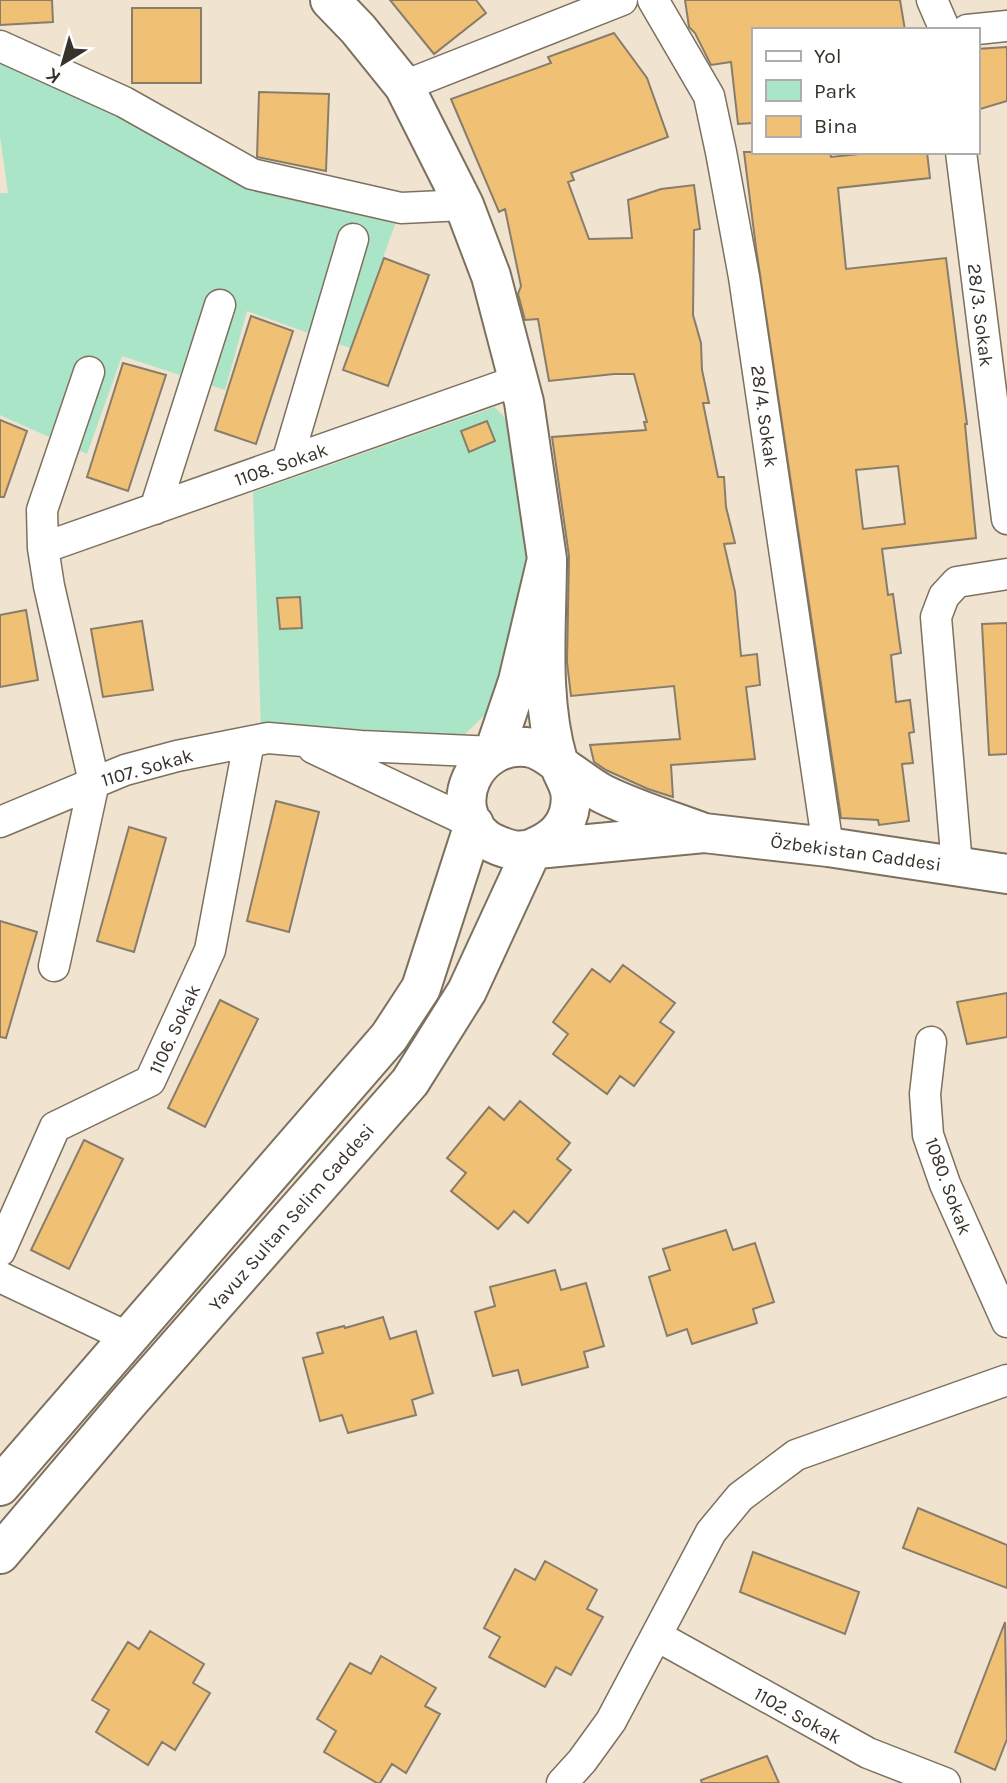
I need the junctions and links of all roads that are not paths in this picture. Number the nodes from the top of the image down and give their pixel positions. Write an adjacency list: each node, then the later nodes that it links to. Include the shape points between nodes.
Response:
1 (330, 0): 9 (street)
2 (622, 0): 9 (street)
3 (653, 0): 31 (street, 28/4. Sokak, via 709,96 714,118 744,276)
4 (933, 0): 6 (street)
5 (1007, 26): 7 (street)
6 (944, 28)
7 (979, 29)
8 (0, 46): 11 (street, via 124,102 252,174 401,208)
9 (404, 86): 11 (street)
10 (961, 154): 16 (street, 28/3. Sokak)
11 (464, 205): 15 (street, via 491,276)
12 (353, 239): 17 (street)
13 (220, 305): 18 (street)
14 (89, 372): 20 (street, via 42,510)
15 (519, 380): 17 (street, 1108. Sokak); 21 (street)
16 (1003, 453): 19 (street, 28/3. Sokak)
17 (287, 462): 18 (street, 1108. Sokak)
18 (155, 509): 20 (street, 1108. Sokak)
19 (1007, 519)
20 (43, 548): 27 (street)
21 (547, 559): 25 (street, via 518,681); 26 (street, via 547,701)
22 (1007, 574): 33 (street, via 957,582 944,596 936,617)
23 (301, 741): 24 (street, 1107. Sokak, via 268,738); 25 (street, 1107. Sokak); 29 (street, 1107. Sokak)
24 (249, 742): 27 (street, 1107. Sokak, via 177,756); 37 (street, 1106. Sokak, via 211,950 150,1081 55,1127)
25 (494, 752): 26 (street, via 528,747); 29 (street, via 471,776 468,809)
26 (558, 764): 30 (street, via 603,794); 32 (street, via 569,787 569,813 562,829)
27 (94, 782): 28 (street, 1107. Sokak); 35 (street)
28 (0, 822)
29 (474, 824): 32 (street, via 499,846); 40 (street, via 421,988 389,1037)
30 (704, 833): 31 (street, Özbekistan Caddesi); 32 (street)
31 (828, 847): 33 (street, Özbekistan Caddesi)
32 (533, 848): 43 (street, Yavuz Sultan Selim Caddesi, via 467,991 410,1082)
33 (957, 866): 34 (street, Özbekistan Caddesi)
34 (1007, 874)
35 (54, 966)
36 (931, 1042): 39 (street, 1080. Sokak, via 925,1094 928,1135)
37 (0, 1251)
38 (0, 1277): 40 (street)
39 (1007, 1322)
40 (127, 1337): 42 (street)
41 (1007, 1380): 44 (street, via 796,1455 767,1475 740,1497 711,1532)
42 (0, 1486)
43 (0, 1553)
44 (657, 1636): 45 (street, via 611,1721); 46 (street, 1102. Sokak, via 868,1753)
45 (562, 1783)
46 (945, 1783)

